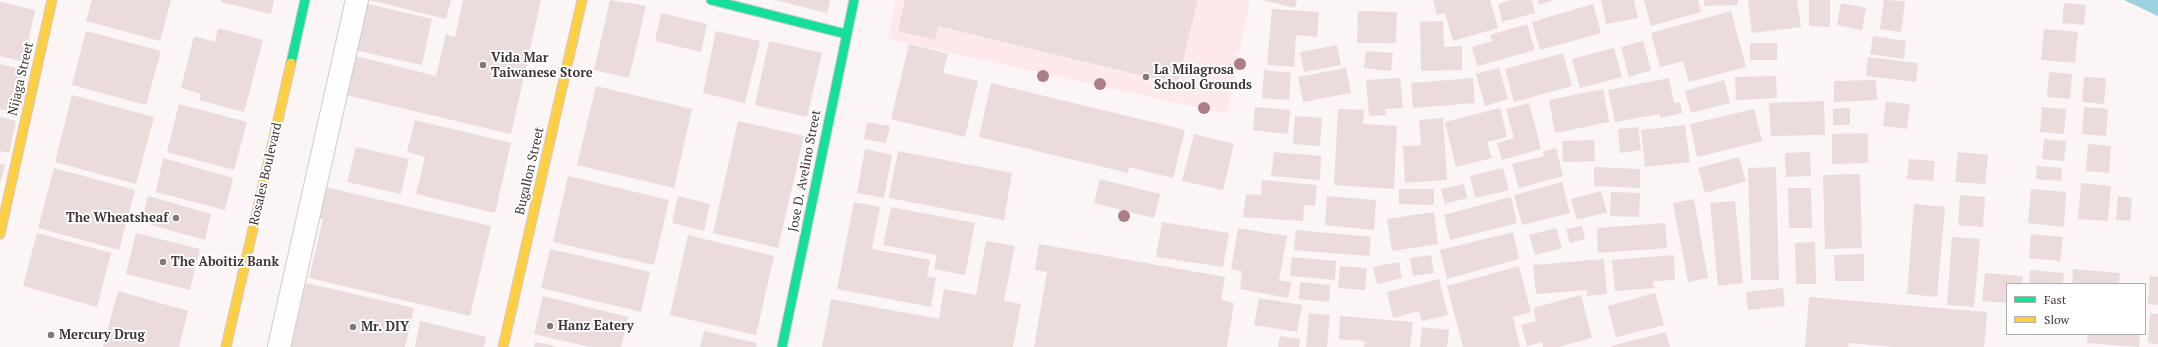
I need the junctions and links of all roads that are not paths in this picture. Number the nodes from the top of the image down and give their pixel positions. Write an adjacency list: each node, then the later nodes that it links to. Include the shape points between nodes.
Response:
1 (52, 0): 8 (street, Nijaga Street)
2 (306, 0): 9 (street, Rosales Boulevard)
3 (357, 0): 10 (street)
4 (582, 0): 11 (street, Bugallon Street)
5 (711, 0): 7 (street)
6 (854, 0): 7 (street, Jose D. Avelino Street)
7 (846, 34): 12 (street, Jose D. Avelino Street)
8 (0, 234)
9 (226, 347)
10 (279, 347)
11 (503, 347)
12 (782, 347)

